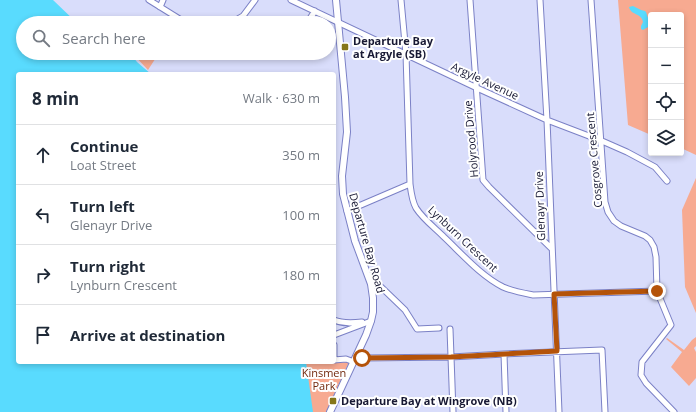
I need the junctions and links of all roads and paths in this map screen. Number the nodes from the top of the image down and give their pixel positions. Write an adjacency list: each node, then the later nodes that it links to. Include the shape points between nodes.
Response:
1 (149, 0): 10 (street)
2 (163, 0): 10 (street)
3 (255, 0): 13 (street)
4 (291, 0): 11 (street, Argyle Avenue)
5 (336, 0): 16 (main road, Departure Bay Road)
6 (402, 0): 17 (street, Lynburn Crescent)
7 (470, 0): 18 (street, Holyrood Drive)
8 (540, 0): 19 (street, Glenayr Drive)
9 (592, 0): 20 (street, Cosgrove Crescent)
10 (160, 7): 12 (street)
11 (315, 11): 14 (street); 15 (street, Argyle Avenue)
12 (175, 16)
13 (243, 16)
14 (312, 16)
15 (325, 16)
16 (338, 22): 17 (street, Argyle Avenue); 23 (main road, Departure Bay Road, via 347,132 342,176)
17 (406, 54): 18 (street, Argyle Avenue); 22 (street, Lynburn Crescent)
18 (477, 88): 19 (street, Argyle Avenue); 24 (street, Holyrood Drive, via 483,180)
19 (547, 120): 20 (street, Argyle Avenue); 24 (street, Glenayr Drive)
20 (602, 141): 21 (street, Argyle Avenue, via 655,167); 26 (street, Cosgrove Crescent, via 605,202 608,212 621,226 650,240 656,257)
21 (667, 181)
22 (410, 184): 23 (street); 27 (street, Lynburn Crescent, via 416,208 480,271 504,287 517,292 533,295)
23 (347, 211): 25 (main road, Departure Bay Road)
24 (551, 248): 27 (street, Glenayr Drive)
25 (370, 284): 29 (main road, Departure Bay Road, via 373,298); 30 (street, via 379,285 405,310 417,329)
26 (657, 291): 27 (street, Lynburn Crescent); 43 (street, Cosgrove Crescent, via 671,325 642,362 641,375)
27 (554, 294): 33 (street, Glenayr Drive)
28 (336, 321): 29 (street, via 350,323)
29 (371, 321): 32 (street); 36 (main road, Departure Bay Road)
30 (439, 328)
31 (450, 328): 35 (street)
32 (336, 333)
33 (557, 351): 34 (street); 41 (street, Glenayr Drive); 42 (street, via 602,350)
34 (504, 354): 35 (street); 40 (street)
35 (451, 357): 36 (street); 39 (street)
36 (355, 359): 37 (street); 38 (main road, Departure Bay Road)
37 (336, 360)
38 (330, 412)
39 (453, 412)
40 (506, 412)
41 (559, 412)
42 (605, 412)
43 (674, 412)

